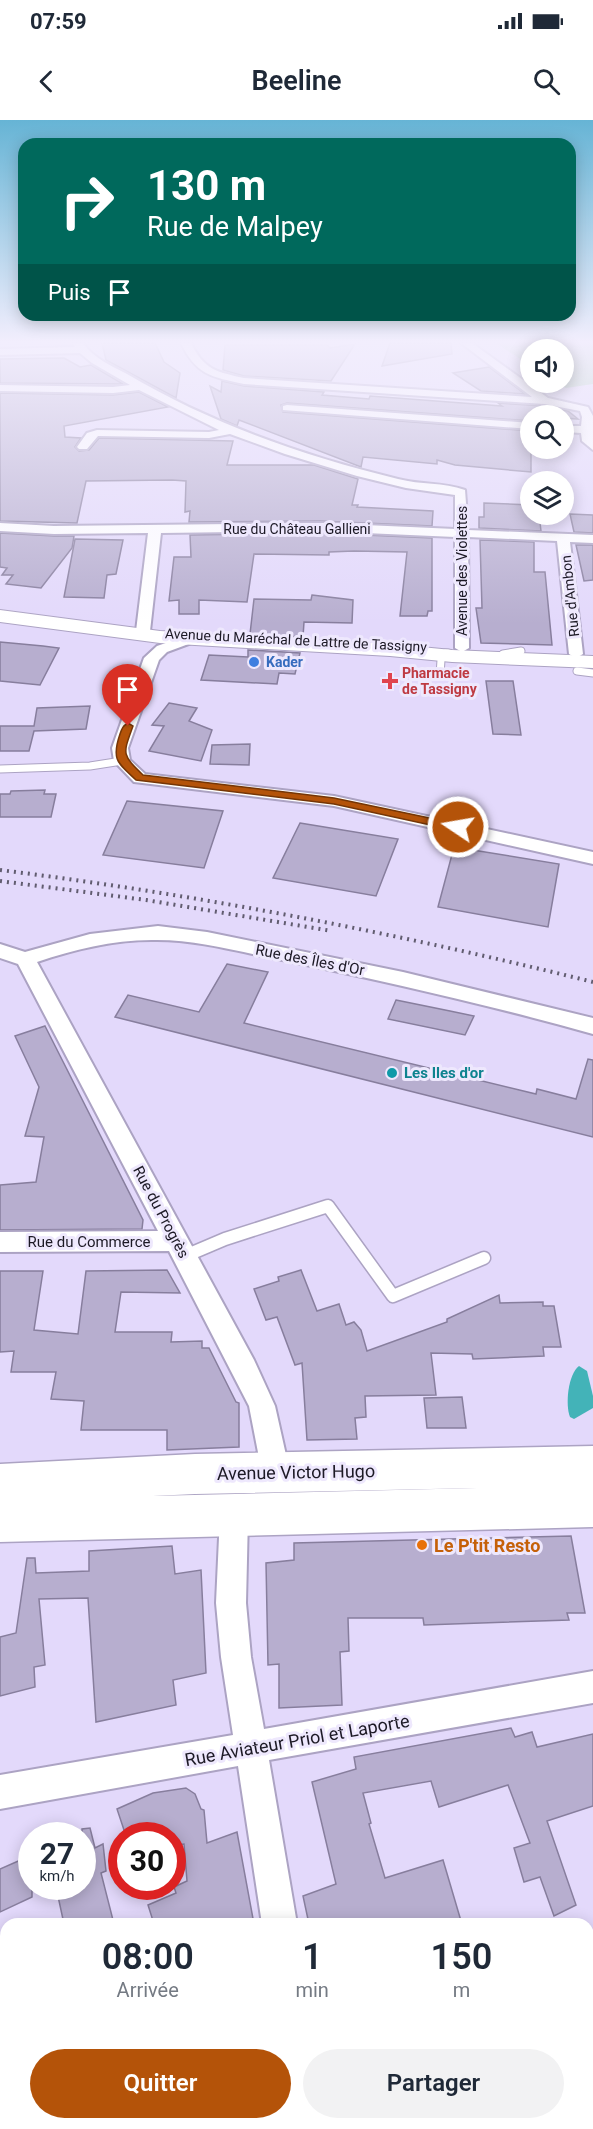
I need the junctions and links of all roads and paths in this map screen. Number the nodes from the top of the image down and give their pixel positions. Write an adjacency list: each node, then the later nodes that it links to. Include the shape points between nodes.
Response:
1 (90, 437): 3 (street)
2 (245, 437): 6 (street, Avenue des Violettes, via 403,485 461,493)
3 (83, 447)
4 (0, 527): 5 (street, Rue du Château Gallieni)
5 (155, 529): 6 (street, Rue du Château Gallieni, via 321,527); 10 (street, via 146,618)
6 (461, 533): 7 (street, Rue du Château Gallieni); 13 (street, Avenue des Violettes)
7 (563, 537): 8 (street, Rue du Château Gallieni); 14 (street, Rue d'Ambon)
8 (593, 539)
9 (0, 614): 10 (main road, Avenue du Maréchal de Lattre de Tassigny)
10 (140, 633): 11 (main road, Avenue du Maréchal de Lattre de Tassigny); 12 (street); 13 (main road, Avenue du Maréchal de Lattre de Tassigny)
11 (189, 639): 12 (street, via 162,649); 13 (main road, Avenue du Maréchal de Lattre de Tassigny, via 390,650)
12 (152, 658): 16 (street, via 120,748)
13 (448, 660): 14 (main road, Avenue du Maréchal de Lattre de Tassigny); 14 (main road, Avenue du Maréchal de Lattre de Tassigny, via 521,651)
14 (585, 661): 15 (lane)
15 (593, 673)
16 (122, 761): 17 (lane); 18 (street, via 140,778 334,801)
17 (0, 769)
18 (593, 858)
19 (7, 952): 20 (street, Rue des Îles d'Or, via 120,935 159,933 196,937 483,996); 22 (street, Rue du Progrès)
20 (593, 1026)
21 (0, 1242): 22 (street, Rue du Commerce)
22 (181, 1249): 23 (lane, via 328,1206 393,1296); 25 (street, Rue du Progrès, via 262,1406)
23 (484, 1258)
24 (593, 1466): 25 (main road, Avenue Victor Hugo)
25 (276, 1473): 26 (main road, Avenue Victor Hugo)
26 (0, 1484)
27 (593, 1506): 28 (main road)
28 (234, 1516): 29 (main road); 31 (street, via 231,1602)
29 (0, 1521)
30 (593, 1687): 31 (street, Rue Aviateur Priol et Laporte)
31 (250, 1748): 32 (street, Rue Aviateur Priol et Laporte); 33 (street)
32 (0, 1792)
33 (279, 1918)

